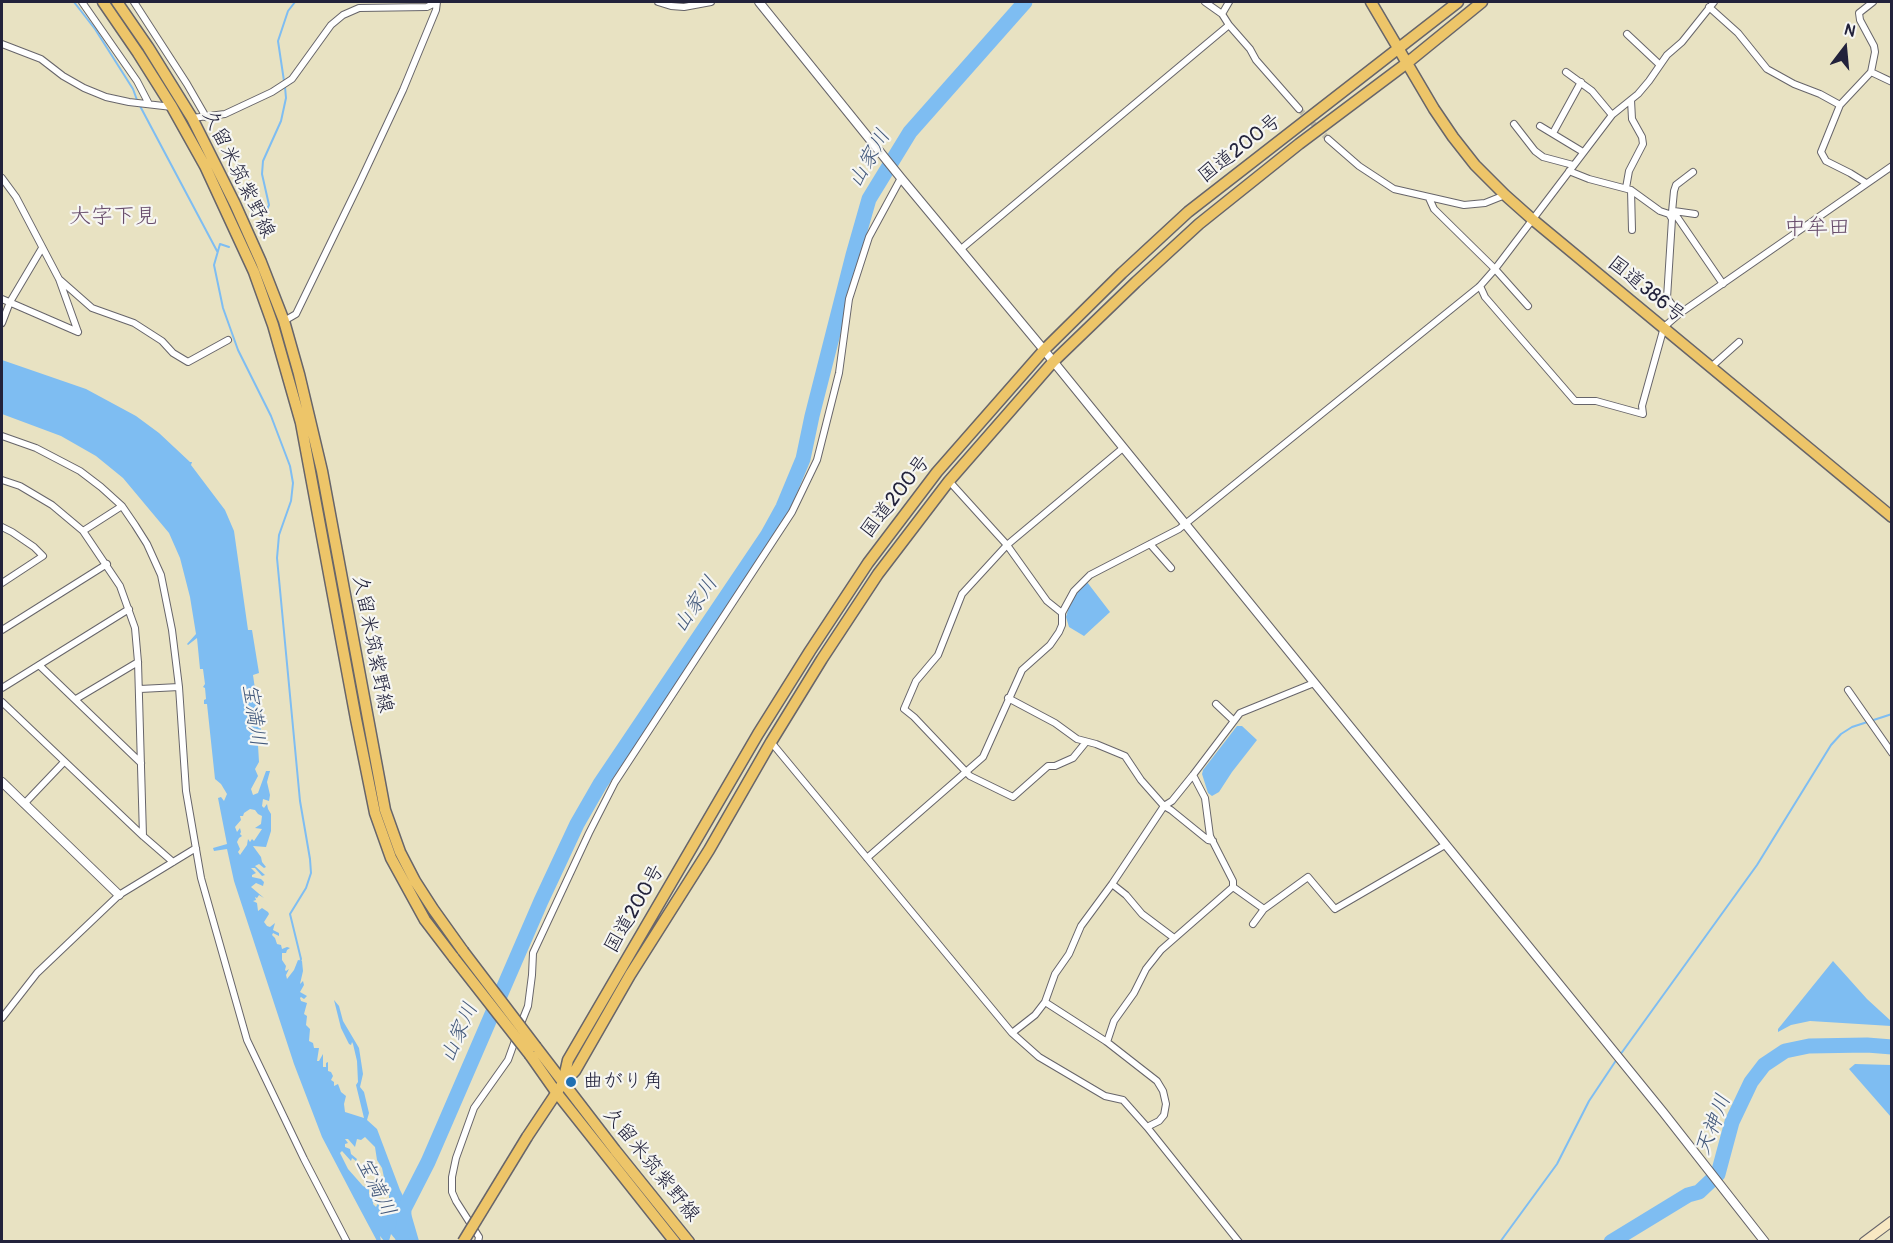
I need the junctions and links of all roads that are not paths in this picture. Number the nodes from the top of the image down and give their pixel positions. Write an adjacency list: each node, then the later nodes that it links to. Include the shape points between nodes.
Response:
1 (82, 2): 30 (street)
2 (103, 2): 32 (main road, 久留米筑紫野線)
3 (117, 2): 36 (main road, 久留米筑紫野線)
4 (134, 2): 35 (street)
5 (437, 2): 16 (street); 65 (street, via 403,90 360,182 296,314)
6 (658, 2): 7 (street, via 684,7)
7 (711, 2)
8 (759, 2): 45 (street)
9 (1205, 2): 18 (street)
10 (1229, 2): 18 (street)
11 (1371, 2): 22 (main road)
12 (1458, 2): 22 (main road, 国道200号)
13 (1482, 2): 23 (main road, 国道200号)
14 (1714, 2): 17 (street)
15 (1873, 2): 26 (street, via 1859,13 1874,46)
16 (426, 4): 35 (street, via 359,8 343,15 331,25 292,79 225,114)
17 (1709, 8): 24 (street); 31 (street, via 1738,33 1767,69)
18 (1222, 14): 19 (street)
19 (1228, 25): 33 (street); 56 (street)
20 (1627, 34): 24 (street)
21 (2, 44): 30 (street, via 41,59 77,84 106,97)
22 (1399, 48): 23 (main road); 70 (main road, 国道200号, via 1188,212)
23 (1407, 63): 49 (main road, 国道386号, via 1453,137); 71 (main road, 国道200号, via 1199,224)
24 (1660, 65): 29 (street)
25 (1566, 72): 27 (street)
26 (1871, 72): 28 (street); 31 (street)
27 (1581, 82): 34 (street); 39 (street)
28 (1892, 82)
29 (1631, 100): 34 (street); 48 (street, via 1632,119 1643,144 1629,171)
30 (149, 104): 32 (street)
31 (1840, 105): 47 (street, via 1821,152 1826,161)
32 (172, 108): 124 (main road, 久留米筑紫野線, via 205,166 249,262 283,358 303,435 379,824 391,858 425,920)
33 (1299, 109)
34 (1612, 115): 41 (street)
35 (206, 117): 36 (street)
36 (192, 118): 65 (main road, 久留米筑紫野線, via 235,204)
37 (1514, 124): 43 (street, via 1535,151)
38 (1540, 126): 39 (street)
39 (1553, 133): 41 (street)
40 (1328, 140): 50 (street, via 1379,181)
41 (1583, 152): 43 (street)
42 (1892, 166): 47 (street)
43 (1571, 168): 48 (street, via 1589,179); 53 (street)
44 (1694, 172): 51 (street, via 1676,185)
45 (902, 178): 56 (street); 136 (street, via 869,237 849,299 838,373 817,460 792,512 615,782 533,953 528,1006 508,1060 474,1108 456,1158 452,1191 479,1237)
46 (2, 181): 55 (street, via 16,197)
47 (1866, 183): 59 (street)
48 (1629, 189): 51 (street, via 1660,211); 54 (street)
49 (1505, 195): 50 (street, via 1485,203 1464,205); 53 (main road, 国道386号)
50 (1429, 198): 57 (street, via 1434,209)
51 (1671, 212): 52 (street); 59 (street); 64 (street, via 1667,298)
52 (1695, 214)
53 (1532, 219): 57 (street); 67 (main road, 国道386号)
54 (1632, 230)
55 (42, 248): 58 (street); 62 (street)
56 (961, 249): 70 (street)
57 (1495, 269): 60 (street); 63 (street)
58 (58, 279): 62 (street, via 78,332); 68 (street, via 92,308 134,323 188,362)
59 (1723, 284): 64 (street)
60 (1480, 286): 67 (street, via 1485,297 1575,401 1596,401 1643,414); 79 (street)
61 (2, 299): 62 (street)
62 (10, 302): 66 (street)
63 (1528, 306)
64 (1679, 314): 67 (street)
65 (284, 321): 124 (main road, 久留米筑紫野線, via 322,471 385,810 415,882)
66 (2, 323)
67 (1664, 327): 72 (main road, 国道386号)
68 (228, 340)
69 (1738, 342): 72 (street)
70 (1044, 350): 71 (street); 130 (main road, 国道200号, via 937,472 868,563 816,641 568,1060)
71 (1053, 362): 74 (street); 76 (main road, 国道200号)
72 (1711, 367): 78 (main road, 国道386号)
73 (2, 436): 77 (street, via 80,471)
74 (1123, 448): 79 (street); 83 (street)
75 (2, 480): 81 (street, via 52,505)
76 (949, 481): 83 (street); 102 (main road, 国道200号, via 878,574)
77 (122, 506): 81 (street); 93 (street, via 147,544 161,575)
78 (1892, 518)
79 (1184, 524): 82 (street); 92 (street)
80 (2, 527): 86 (street, via 43,556)
81 (82, 531): 84 (street)
82 (1150, 544): 85 (street); 88 (street, via 1090,575 1074,591)
83 (1007, 545): 88 (street, via 1047,601); 107 (street, via 962,594 938,655 916,681 904,709)
84 (107, 564): 87 (street); 89 (street)
85 (1171, 568)
86 (2, 583)
87 (129, 609): 90 (street); 91 (street)
88 (1062, 613): 97 (street, via 1059,632 1022,670)
89 (2, 630)
90 (138, 662): 95 (street); 98 (street)
91 (39, 665): 94 (street); 98 (street)
92 (1314, 683): 101 (street, via 1240,713); 114 (street)
93 (179, 687): 95 (street); 115 (street, via 186,791)
94 (2, 688)
95 (140, 689): 106 (street)
96 (1848, 690): 104 (street)
97 (1008, 698): 103 (street); 107 (street, via 983,757)
98 (76, 699): 106 (street)
99 (2, 702): 105 (street)
100 (1216, 704): 101 (street)
101 (1234, 721): 108 (street)
102 (771, 742): 116 (street); 130 (main road, 国道200号, via 575,1071)
103 (1086, 742): 107 (street, via 1073,758 1047,766 1013,797); 111 (street, via 1125,756)
104 (1892, 753)
105 (64, 762): 110 (street); 112 (street)
106 (141, 763): 112 (street)
107 (966, 772): 116 (street)
108 (1193, 775): 111 (street); 113 (street, via 1205,798)
109 (2, 782): 110 (street)
110 (24, 804): 120 (street)
111 (1164, 806): 113 (street); 118 (street)
112 (143, 836): 117 (street)
113 (1213, 841): 119 (street)
114 (1445, 845): 121 (street, via 1335,909 1308,877); 140 (street)
115 (195, 848): 117 (street); 134 (street, via 247,1040)
116 (867, 858): 127 (street)
117 (173, 862): 120 (street)
118 (1112, 884): 123 (street); 125 (street, via 1081,926)
119 (1233, 887): 121 (street); 123 (street)
120 (119, 895): 126 (street, via 37,973)
121 (1264, 909): 122 (street)
122 (1253, 924)
123 (1174, 938): 128 (street, via 1146,969 1114,1022)
124 (458, 954): 129 (main road, 久留米筑紫野線, bridge)
125 (1045, 1002): 127 (street); 128 (street)
126 (2, 1018)
127 (1012, 1033): 132 (street, via 1039,1057 1105,1096 1123,1100)
128 (1107, 1042): 132 (street, via 1157,1081 1163,1091 1164,1115)
129 (533, 1051): 130 (main road, 久留米筑紫野線); 131 (main road, 久留米筑紫野線)
130 (563, 1083): 131 (main road, 国道200号); 138 (main road, 久留米筑紫野線)
131 (556, 1092): 135 (main road, 国道200号, bridge); 137 (main road, 久留米筑紫野線)
132 (1148, 1127): 139 (street)
133 (1892, 1221): 141 (main road)
134 (347, 1242)
135 (463, 1242)
136 (478, 1242)
137 (675, 1242)
138 (689, 1242)
139 (1239, 1242)
140 (1765, 1242)
141 (1864, 1242)

